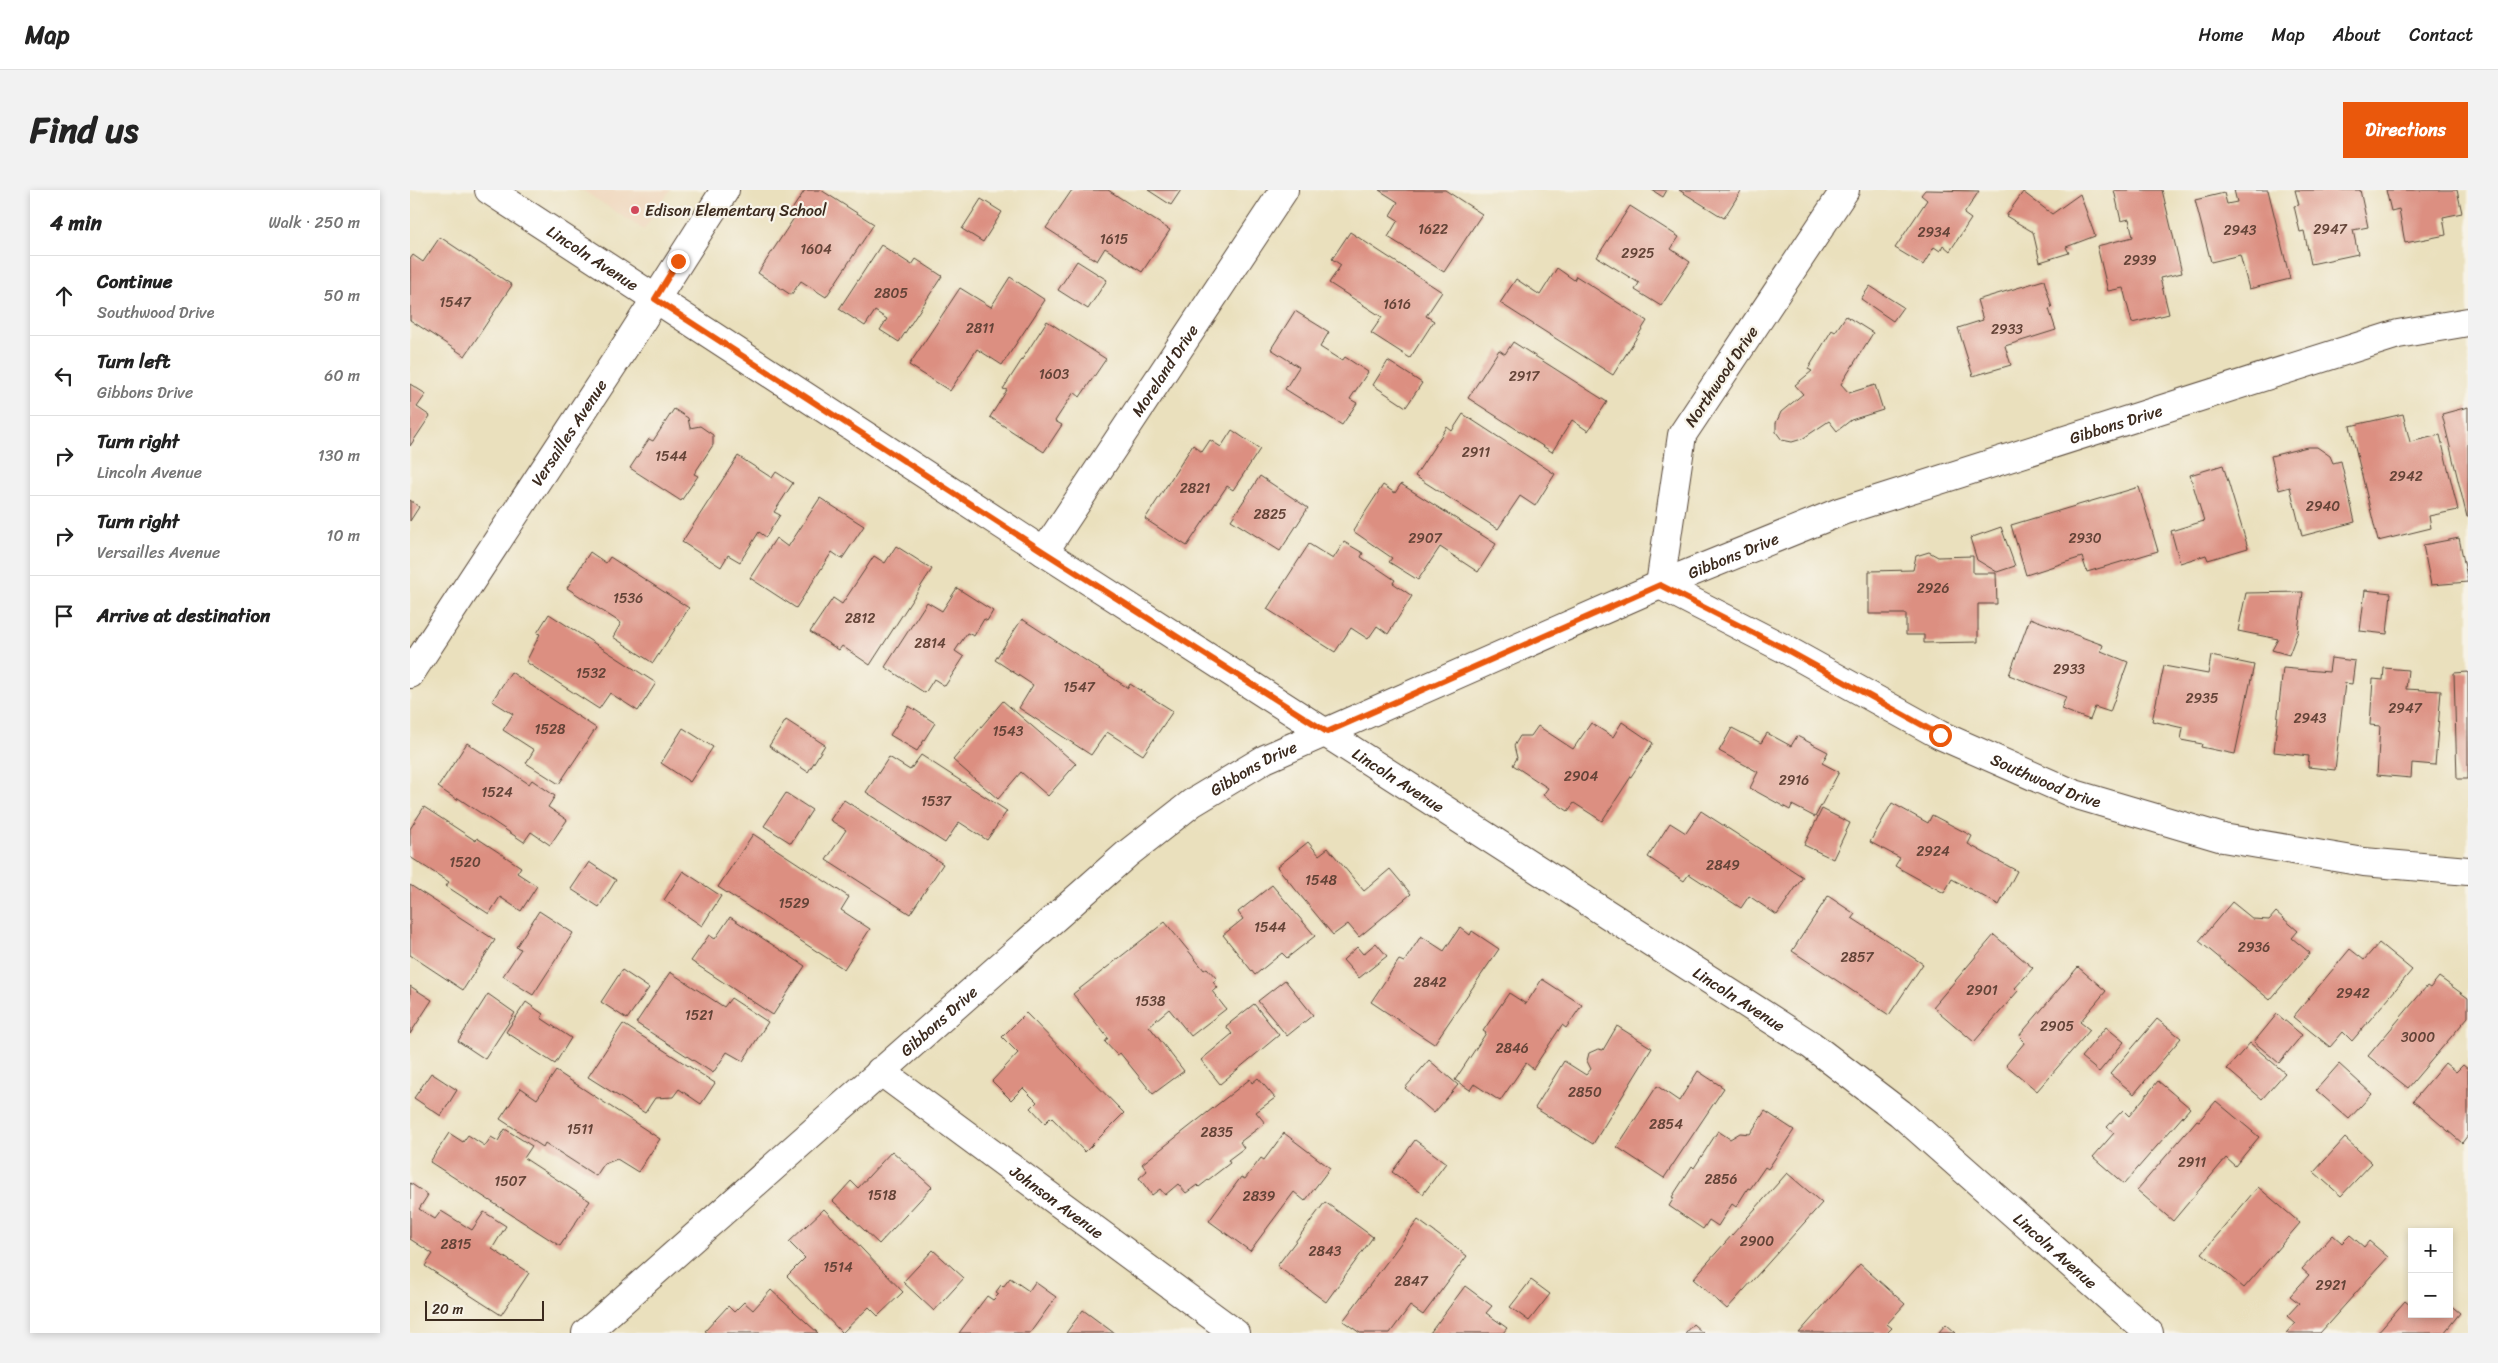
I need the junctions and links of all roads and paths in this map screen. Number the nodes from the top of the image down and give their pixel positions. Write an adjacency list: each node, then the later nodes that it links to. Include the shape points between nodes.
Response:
1 (489, 190): 5 (street, Lincoln Avenue)
2 (725, 190): 5 (street, Versailles Avenue)
3 (1284, 190): 7 (street, Moreland Drive)
4 (1845, 190): 8 (street, Northwood Drive, via 1682,435)
5 (655, 299): 7 (street, Lincoln Avenue); 9 (street, Versailles Avenue)
6 (2468, 322): 8 (street, Gibbons Drive, via 2398,334 1842,510)
7 (1044, 552): 10 (street, Lincoln Avenue)
8 (1660, 585): 10 (street, Gibbons Drive); 11 (street, Southwood Drive, via 1785,649 1940,735 2074,794 2223,838 2364,862)
9 (410, 674)
10 (1327, 732): 12 (street, Gibbons Drive, via 1265,759 1192,804 1126,854); 15 (street, Lincoln Avenue, via 1810,1045 1900,1113)
11 (2468, 871)
12 (880, 1071): 13 (street, Gibbons Drive); 14 (street, Johnson Avenue)
13 (586, 1333)
14 (1235, 1333)
15 (2149, 1333)

